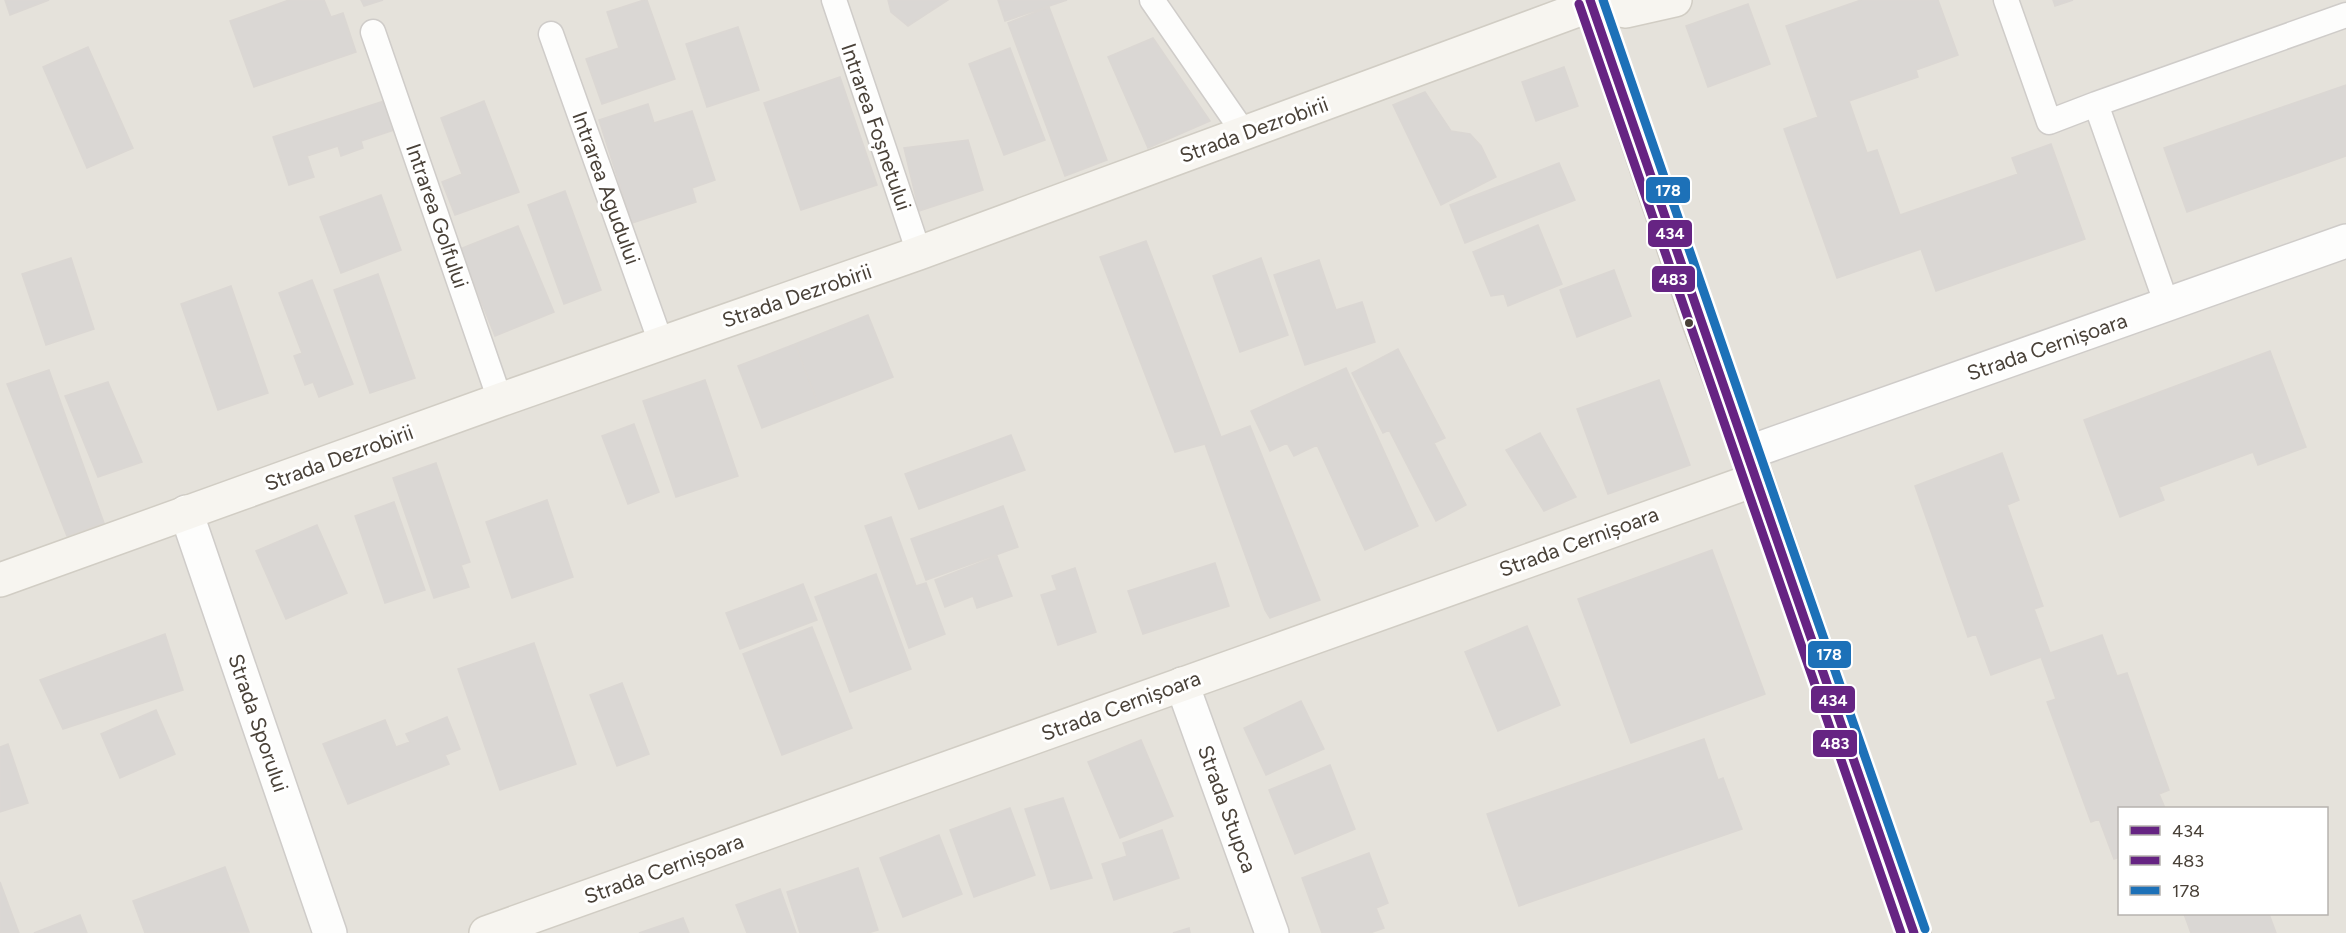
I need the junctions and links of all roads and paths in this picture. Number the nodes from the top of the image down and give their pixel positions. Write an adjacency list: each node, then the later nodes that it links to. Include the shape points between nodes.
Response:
1 (834, 0): 12 (lane, Intrarea Foșnetului)
2 (1152, 0): 10 (lane)
3 (1675, 0): 5 (street, via 1626,11)
4 (2006, 0): 9 (lane, via 2049,122)
5 (1592, 2): 10 (street, Strada Dezrobirii); 16 (street, via 1699,322)
6 (2346, 15): 9 (lane)
7 (373, 32): 15 (lane, Intrarea Golfului)
8 (551, 34): 14 (lane, Intrarea Agudului)
9 (2096, 104): 13 (lane)
10 (1244, 134): 12 (street, Strada Dezrobirii)
11 (2346, 241): 13 (street, Strada Cernișoara)
12 (919, 254): 14 (street, Strada Dezrobirii)
13 (2167, 305): 16 (street, Strada Cernișoara)
14 (661, 343): 15 (street, Strada Dezrobirii)
15 (500, 400): 17 (street, Strada Dezrobirii)
16 (1752, 466): 19 (street, Strada Cernișoara); 20 (street)
17 (186, 512): 18 (street, Strada Dezrobirii); 21 (street, Strada Sporului)
18 (0, 580)
19 (1182, 684): 22 (street, Strada Cernișoara); 23 (street, Strada Stupca)
20 (1906, 931)
21 (330, 933)
22 (486, 933)
23 (1272, 933)

